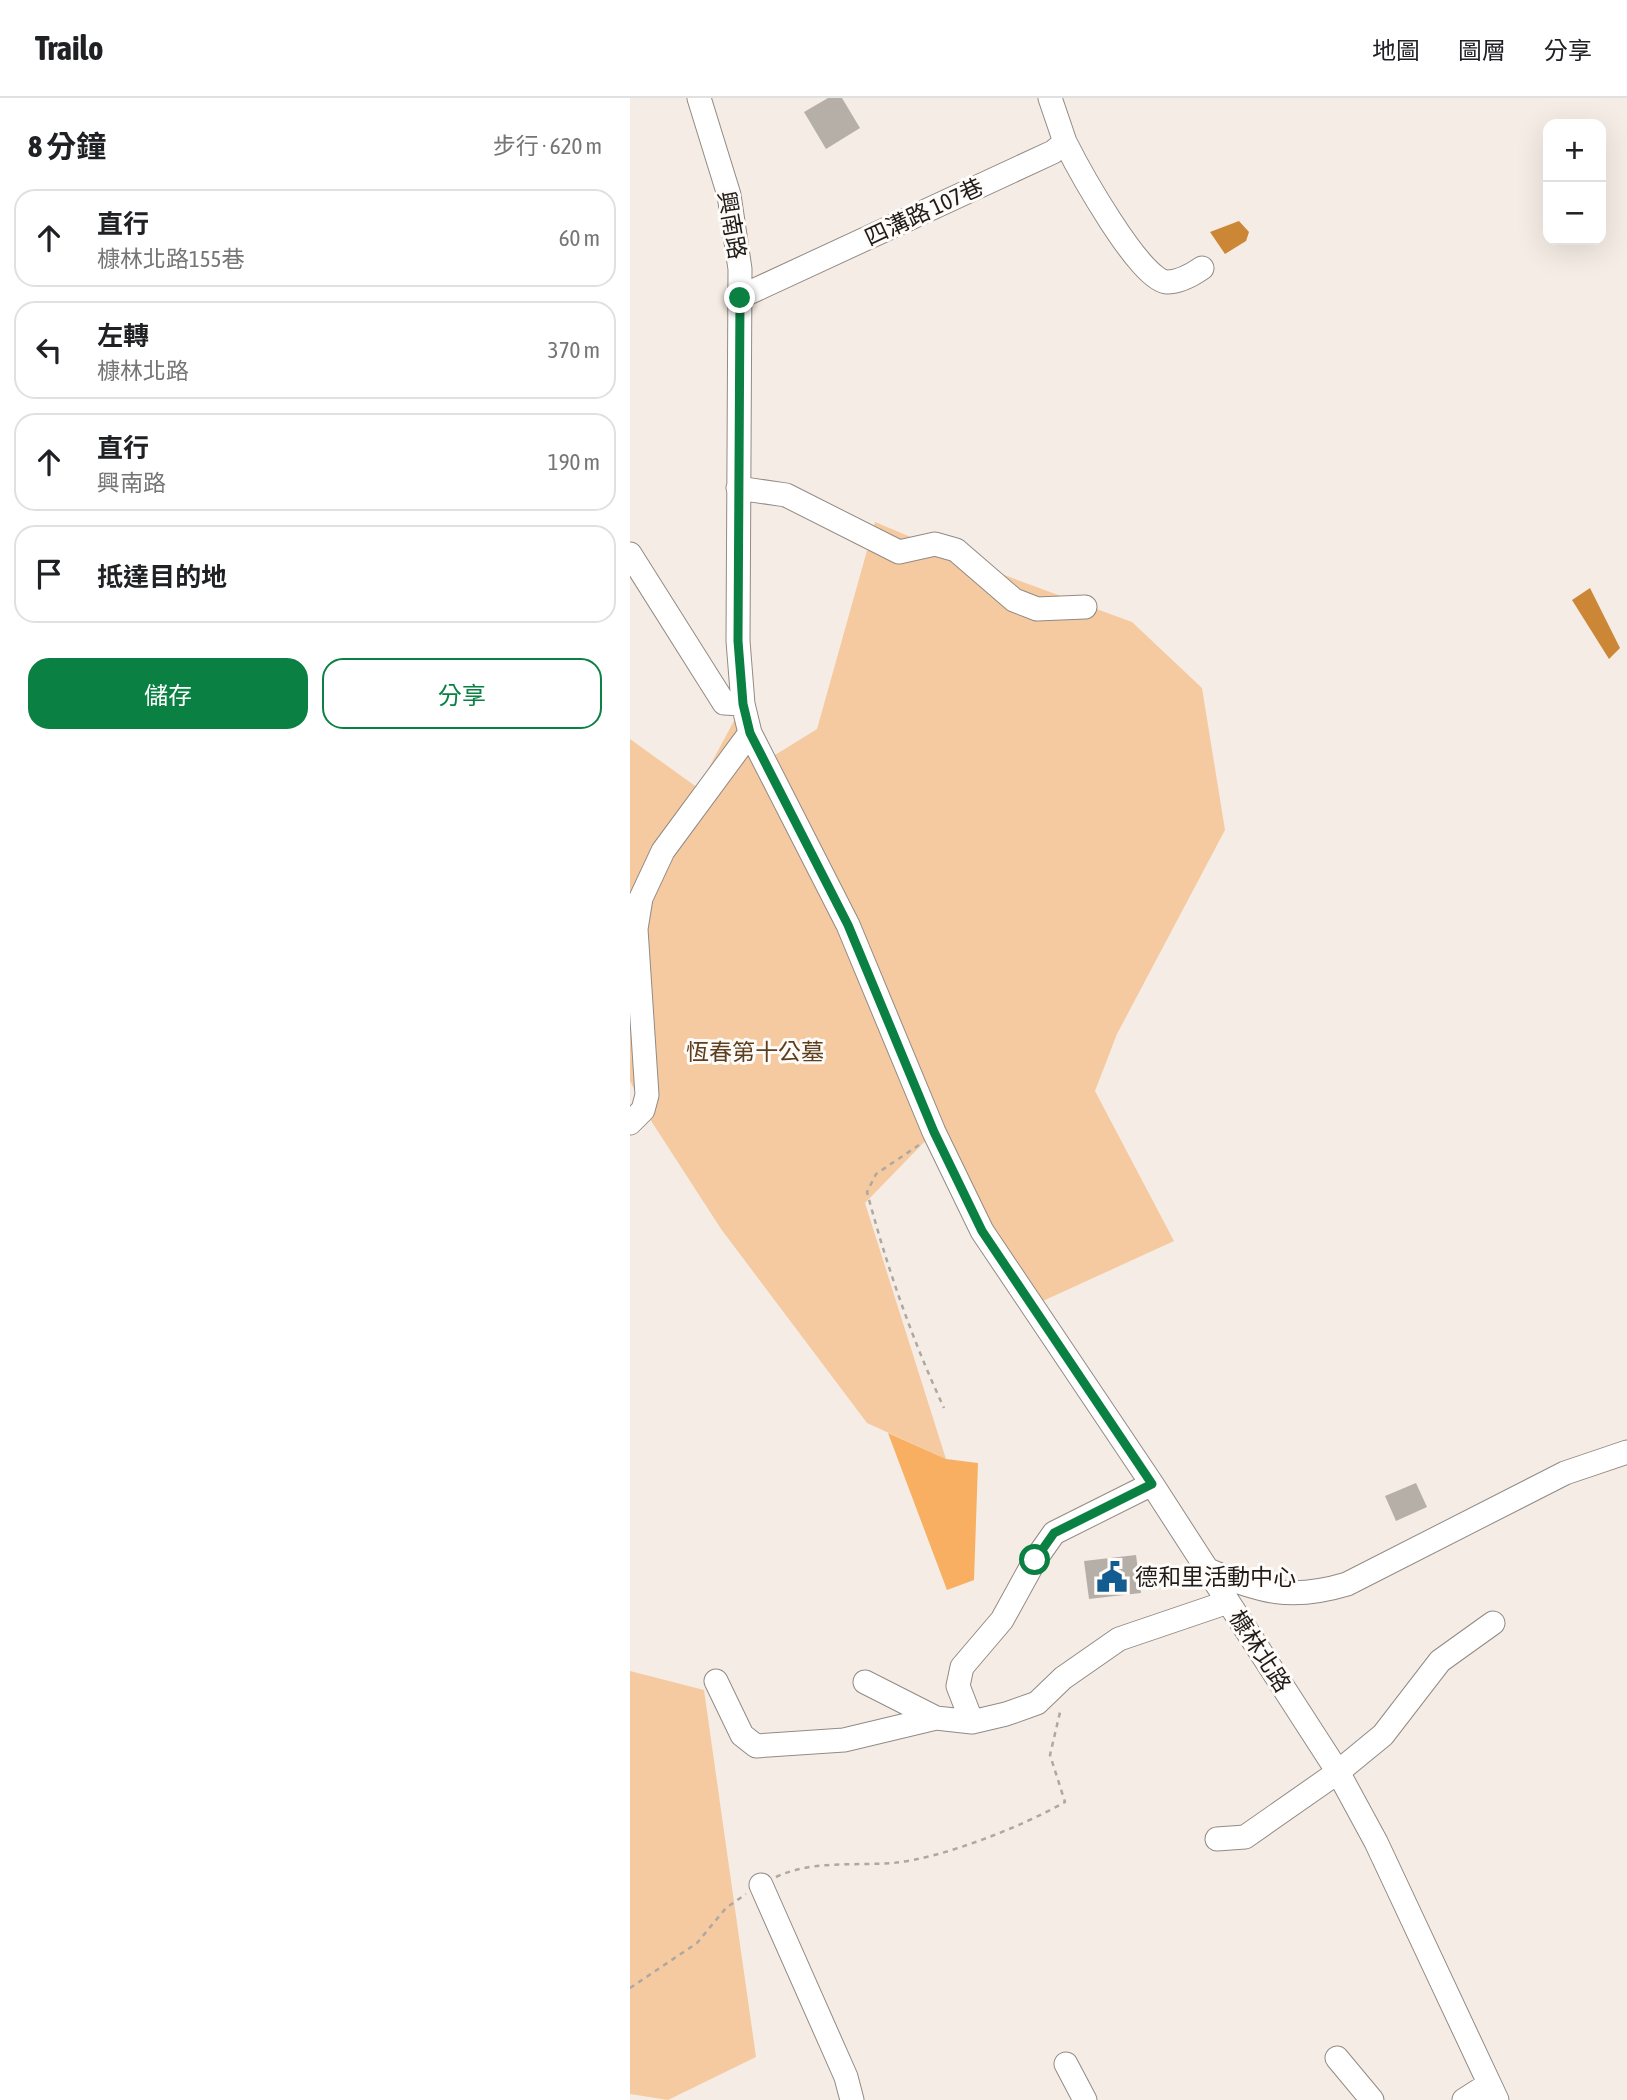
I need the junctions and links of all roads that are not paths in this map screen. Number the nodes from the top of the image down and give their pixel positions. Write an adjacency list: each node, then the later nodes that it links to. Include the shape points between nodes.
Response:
1 (699, 98): 5 (street, 興南路, via 729,195)
2 (1050, 98): 3 (street)
3 (1065, 142): 4 (street, via 1086,183 1147,273 1166,282 1187,278); 5 (street, 四溝路 107巷, via 1053,152)
4 (1202, 268)
5 (740, 298): 6 (street, 興南路)
6 (738, 488): 8 (street, via 786,495 899,552 945,545 1014,600 1037,608); 9 (street, 興南路, via 738,641)
7 (630, 554): 9 (street, via 724,703)
8 (1085, 607)
9 (743, 704): 10 (street, 興南路)
10 (750, 733): 11 (street, via 663,851 641,898); 14 (street, 槺林北路, via 848,925 934,1132 982,1231)
11 (633, 931): 12 (street, via 647,1094 643,1110)
12 (630, 1123)
13 (1627, 1451): 15 (street, via 1565,1473 1336,1588 1298,1595 1273,1593)
14 (1152, 1484): 15 (street, 槺林北路); 21 (street, via 1054,1533 1002,1620 962,1667 958,1686)
15 (1206, 1569): 16 (street, 槺林北路)
16 (1228, 1602): 21 (street, via 1119,1639 1063,1678 1037,1703); 22 (street, 槺林北路)
17 (1493, 1623): 22 (street, via 1440,1661 1383,1735)
18 (716, 1681): 20 (street, via 742,1735 756,1746 844,1740)
19 (865, 1682): 20 (street)
20 (936, 1718): 21 (street)
21 (972, 1722)
22 (1338, 1772): 23 (street, via 1245,1838); 27 (street, 槺林北路, via 1376,1842)
23 (1217, 1839)
24 (761, 1885): 28 (street)
25 (1337, 2058): 30 (street)
26 (1066, 2064): 29 (street)
27 (1493, 2092): 31 (street)
28 (852, 2100)
29 (1085, 2100)
30 (1372, 2100)
31 (1464, 2100)

